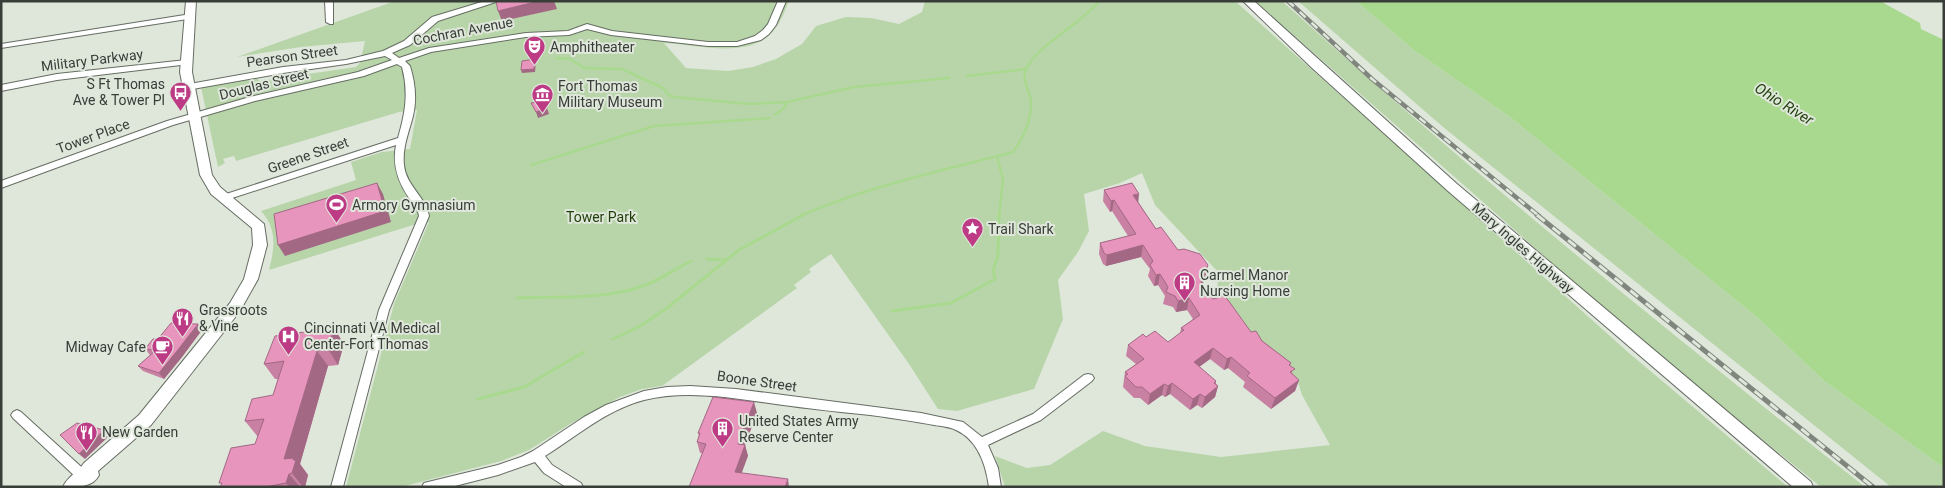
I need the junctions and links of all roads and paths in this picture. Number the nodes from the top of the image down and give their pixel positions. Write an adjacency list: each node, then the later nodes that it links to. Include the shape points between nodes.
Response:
1 (191, 1): 6 (main road)
2 (329, 1): 7 (street)
3 (495, 1): 9 (street, Pearson Street, via 435,18 407,42)
4 (782, 1): 11 (street, Cochran Avenue, via 766,32 737,44 708,44 611,33 587,26 569,33 520,36 429,50)
5 (1248, 1): 27 (main road, Mary Ingles Highway, via 1413,152)
6 (190, 16): 8 (street); 10 (main road)
7 (330, 22)
8 (1, 46)
9 (386, 53): 11 (street); 12 (street, Pearson Street, via 337,64)
10 (186, 62): 12 (main road); 13 (street, Military Parkway, via 57,77)
11 (398, 62): 14 (street, Douglas Street); 15 (street, Cochran Avenue, via 406,66 410,89 410,109)
12 (187, 86): 14 (main road)
13 (1, 88)
14 (195, 116): 16 (street, Tower Place); 17 (main road, via 208,182)
15 (402, 140): 17 (street, Greene Street); 23 (street, Cochran Avenue, via 401,173 424,216 384,310)
16 (1, 185)
17 (223, 198): 22 (main road, via 258,227 260,245 251,279 235,307 145,420 137,437 98,472)
18 (1088, 378): 20 (street, via 1038,417)
19 (17, 415): 22 (street)
20 (981, 443): 21 (street, Boone Street, via 959,425 945,422 716,391 680,390 649,394 620,403); 26 (street, via 994,472)
21 (538, 454): 24 (street, Boone Street, via 511,466); 25 (street, via 548,469)
22 (77, 482)
23 (337, 487)
24 (428, 487)
25 (577, 487)
26 (995, 487)
27 (1805, 487)

